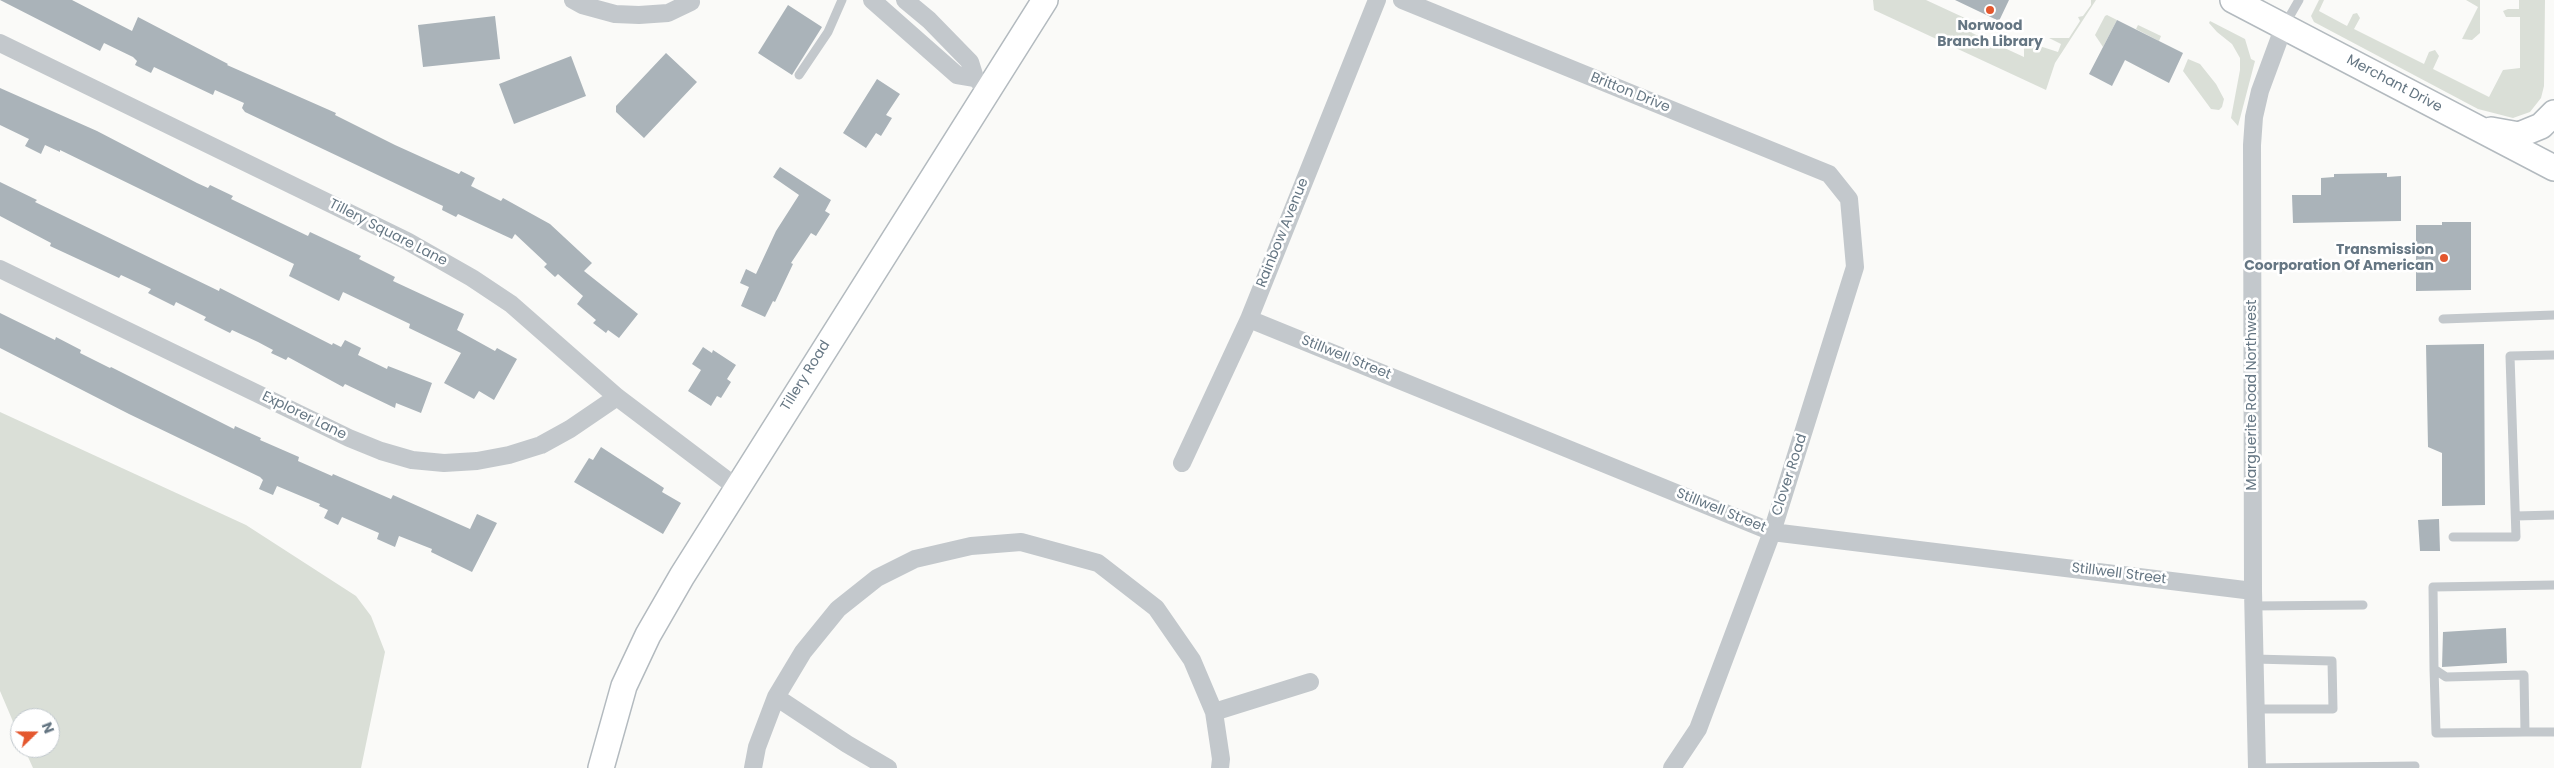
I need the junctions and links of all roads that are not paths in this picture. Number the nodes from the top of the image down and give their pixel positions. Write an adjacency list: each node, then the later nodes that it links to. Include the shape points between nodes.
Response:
1 (573, 0): 10 (street, via 615,14 639,15 668,13)
2 (842, 0): 13 (lane, via 828,32)
3 (872, 0): 14 (street, via 957,75)
4 (905, 0): 14 (street, via 970,62)
5 (1045, 0): 14 (street, Tillery Road)
6 (1377, 0): 21 (street, Rainbow Avenue)
7 (1402, 0): 18 (street, Britton Drive, via 1829,174)
8 (2233, 0): 11 (street, Merchant Drive)
9 (2299, 0): 11 (lane)
10 (692, 1)
11 (2284, 26): 16 (street, Merchant Drive); 32 (street, Marguerite Road Northwest, via 2260,92 2252,145)
12 (0, 42): 24 (street, Tillery Square Lane, via 443,260 511,304)
13 (799, 75)
14 (981, 84): 26 (street, Tillery Road)
15 (2554, 113): 16 (street, via 2541,126 2519,135)
16 (2480, 129): 17 (street, Merchant Drive)
17 (2554, 168)
18 (1849, 199): 29 (street, Clover Road, via 1855,267)
19 (0, 269): 24 (street, Explorer Lane, via 349,438 412,460 453,462 509,456 570,429)
20 (2554, 315): 22 (lane)
21 (1249, 319): 25 (street, Rainbow Avenue); 29 (street, Stillwell Street)
22 (2443, 319)
23 (2554, 355): 28 (lane, via 2510,356)
24 (617, 397): 26 (street, Tillery Square Lane)
25 (1182, 463)
26 (736, 487): 43 (street, Tillery Road, via 648,635 624,686)
27 (2554, 515): 28 (lane)
28 (2516, 516): 30 (lane, via 2516,537)
29 (1772, 532): 32 (street, Stillwell Street); 47 (street, Clover Road, via 1698,728)
30 (2453, 537)
31 (2554, 584): 35 (lane, via 2433,587)
32 (2253, 598): 33 (lane); 34 (street, Marguerite Road Northwest)
33 (2363, 605)
34 (2254, 659): 38 (street, Marguerite Road Northwest); 38 (lane, via 2332,661 2333,709)
35 (2434, 669): 40 (lane, via 2446,677 2524,675); 40 (lane, via 2436,733)
36 (1310, 682): 39 (street)
37 (776, 697): 39 (street, via 803,652 838,608 877,578 916,559 971,546 1021,542 1098,563 1156,608 1192,660); 44 (street, via 757,747); 45 (street)
38 (2255, 709): 48 (street, Marguerite Road Northwest)
39 (1214, 712): 46 (street)
40 (2525, 732): 41 (lane)
41 (2554, 732)
42 (2415, 766): 48 (lane)
43 (601, 768)
44 (753, 768)
45 (888, 768)
46 (1220, 768)
47 (1672, 768)
48 (2257, 768)

